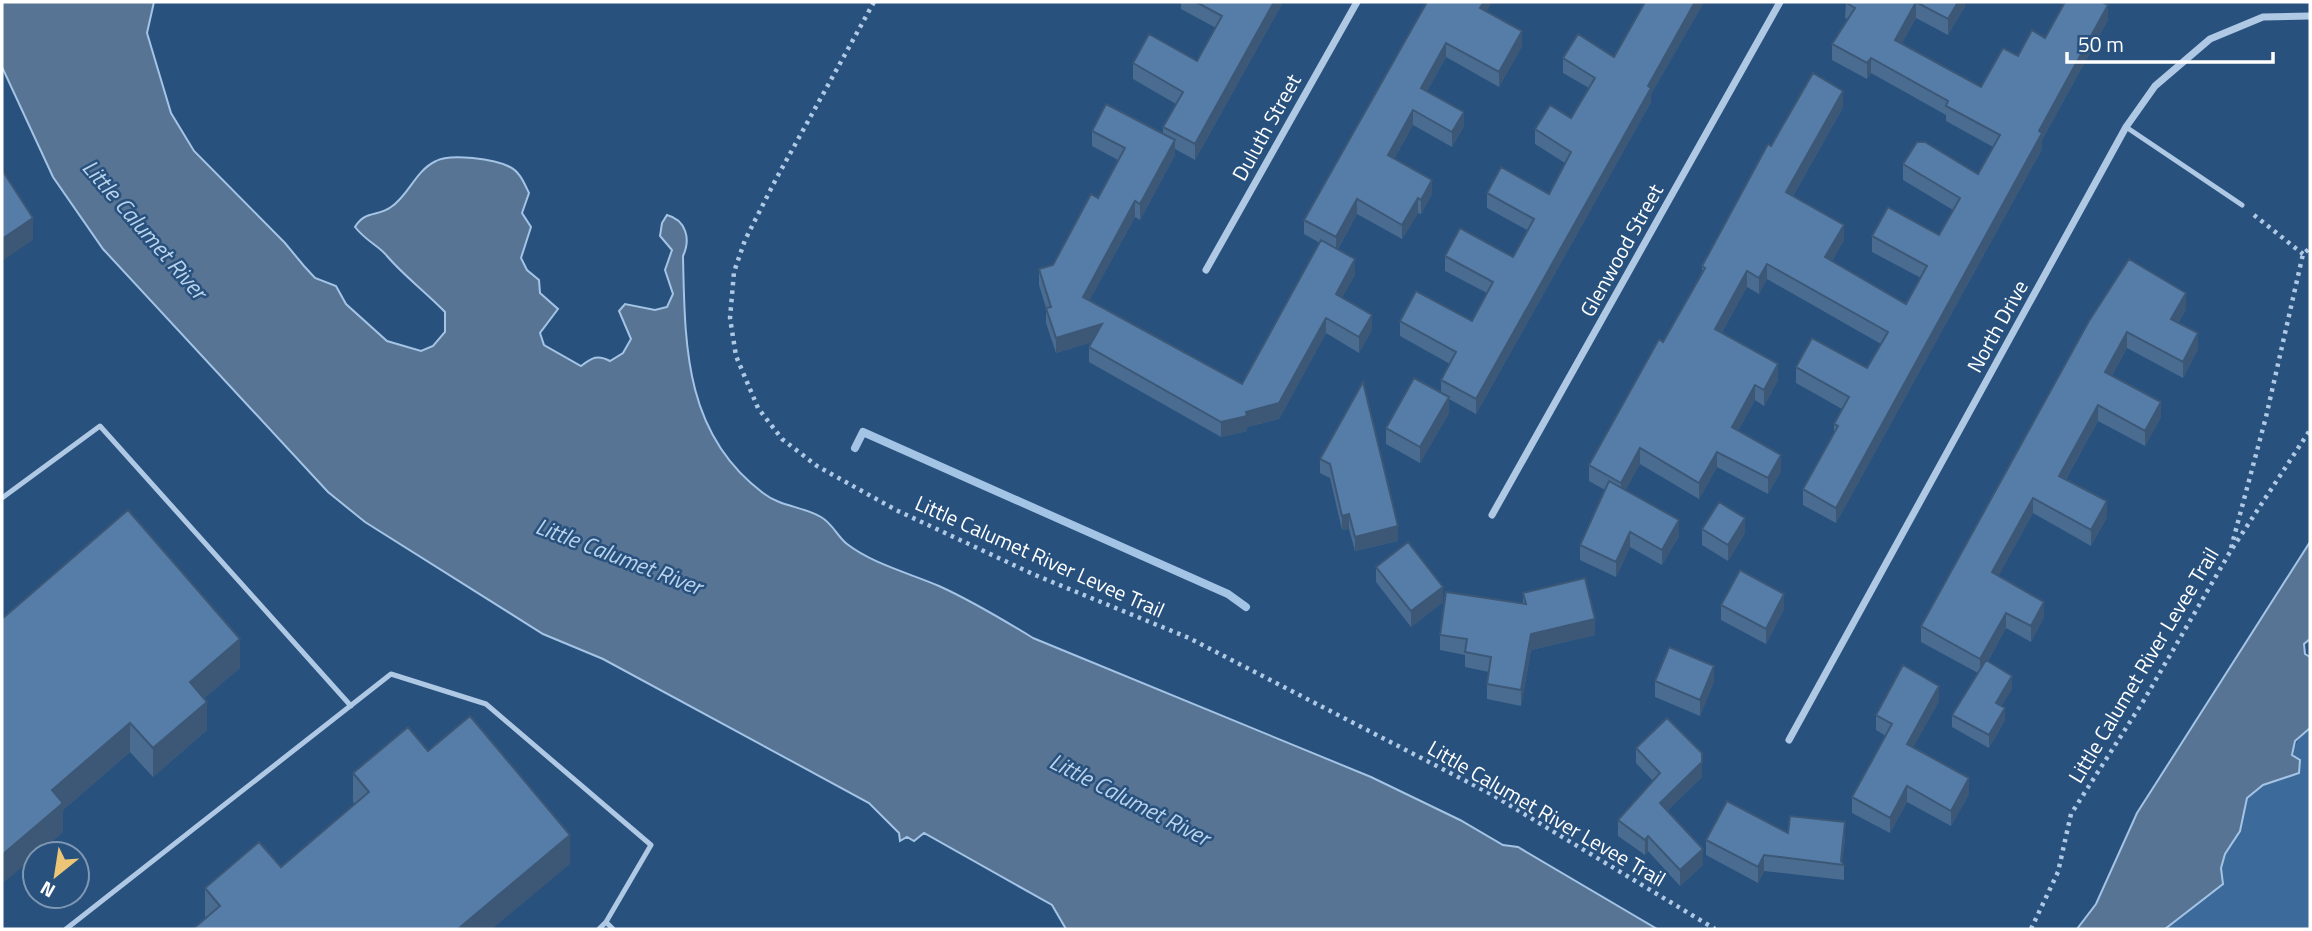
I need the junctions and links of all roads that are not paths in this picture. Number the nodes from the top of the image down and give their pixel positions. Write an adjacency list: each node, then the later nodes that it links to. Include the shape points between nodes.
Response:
1 (1357, 2): 6 (street, Duluth Street)
2 (1780, 2): 8 (street, Glenwood Street)
3 (2310, 16): 4 (street, North Drive, via 2263,17 2210,40 2155,86)
4 (2126, 127): 5 (lane); 10 (street, North Drive)
5 (2242, 205)
6 (1206, 270)
7 (2, 498): 9 (lane, via 100,426)
8 (1492, 514)
9 (351, 706): 11 (lane, via 391,674 486,704 651,845); 12 (lane)
10 (1789, 740)
11 (607, 922): 13 (lane); 14 (lane)
12 (66, 929)
13 (598, 929)
14 (613, 929)

